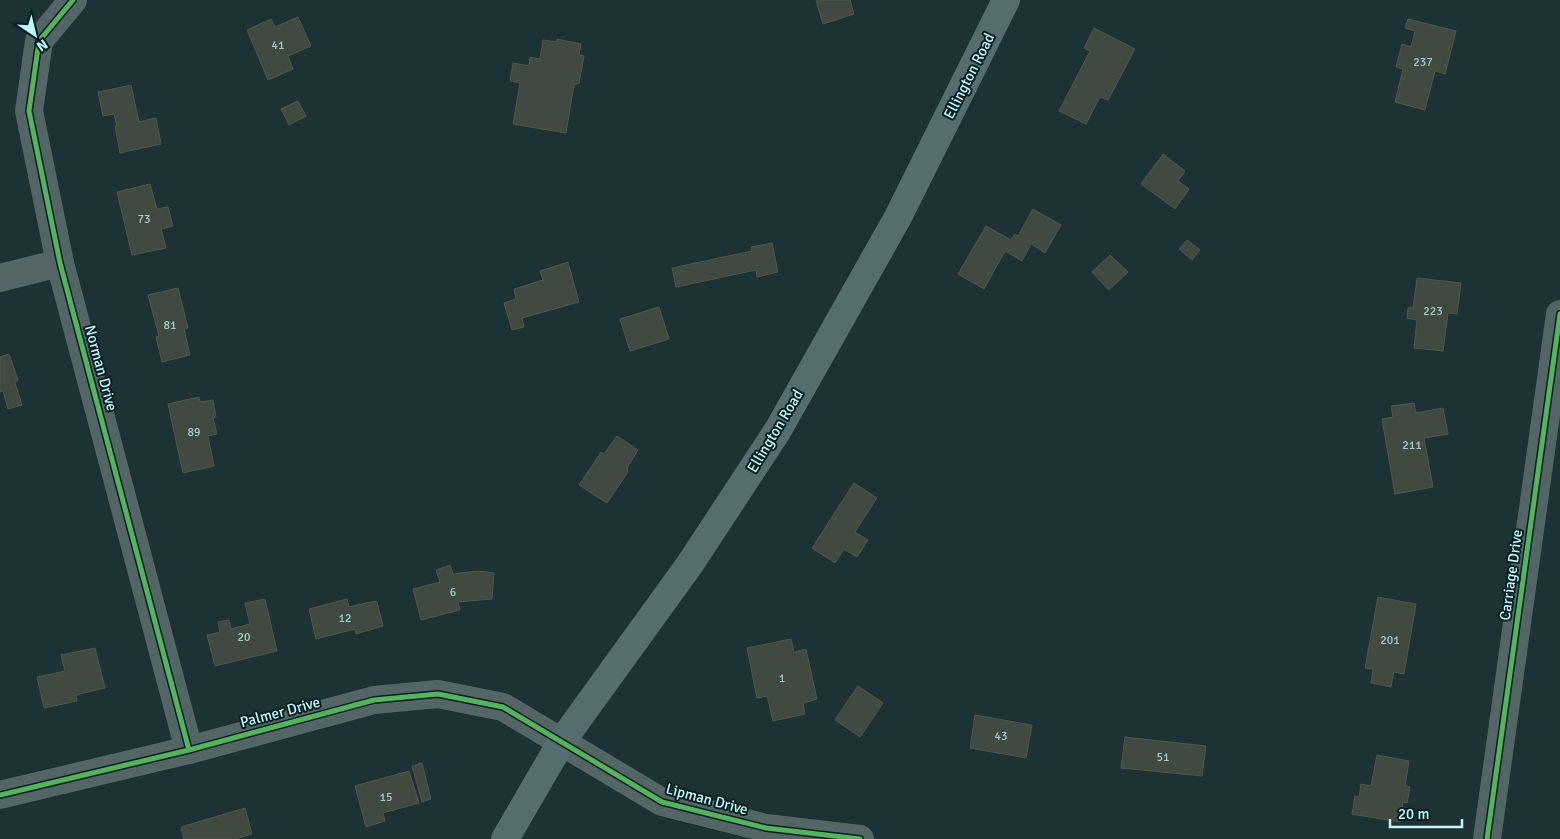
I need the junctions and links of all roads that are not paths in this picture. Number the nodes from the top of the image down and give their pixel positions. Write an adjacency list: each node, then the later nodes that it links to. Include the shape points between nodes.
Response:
1 (73, 0): 3 (street, Norman Drive, via 39,41 29,111)
2 (1006, 0): 6 (main road, Ellington Road, via 898,217 778,430 690,564)
3 (60, 263): 4 (street); 7 (street, Norman Drive)
4 (0, 278)
5 (1560, 314): 11 (street, Carriage Drive)
6 (562, 741): 7 (street, Palmer Drive, via 503,707 438,694 374,700); 9 (main road, Ellington Road); 10 (street, Lipman Drive, via 662,802 766,828)
7 (189, 750): 8 (street, Palmer Drive)
8 (0, 794)
9 (505, 839)
10 (860, 839)
11 (1487, 839)

